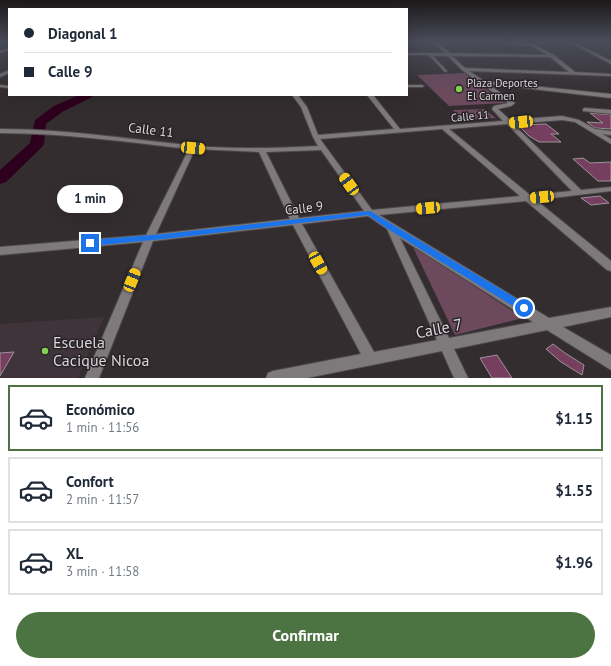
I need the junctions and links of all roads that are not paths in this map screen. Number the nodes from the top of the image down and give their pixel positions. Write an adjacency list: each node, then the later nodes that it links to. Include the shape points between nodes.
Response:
1 (434, 59): 5 (street)
2 (454, 59): 4 (street)
3 (556, 59): 6 (street)
4 (464, 69): 6 (street); 8 (street)
5 (445, 71)
6 (573, 73): 7 (street)
7 (611, 75)
8 (482, 82): 13 (street); 16 (street, via 512,103 496,107 497,112)
9 (408, 86): 10 (street)
10 (422, 86)
11 (296, 96): 22 (street, via 304,106)
12 (371, 96): 18 (street)
13 (611, 96)
14 (585, 110): 15 (street)
15 (611, 112)
16 (509, 123): 17 (street, Calle 11); 20 (street, Calle 11, via 562,118 577,121); 28 (street)
17 (444, 128): 18 (street, Calle 11); 29 (street)
18 (399, 130): 22 (street, Calle 11)
19 (0, 131): 24 (street, Calle 11, via 64,132)
20 (593, 131): 21 (street); 23 (street)
21 (611, 133)
22 (316, 137): 25 (street)
23 (611, 142)
24 (193, 148): 26 (street, Calle 11); 33 (street)
25 (323, 148): 26 (street, Calle 11); 30 (street)
26 (262, 151): 31 (street)
27 (611, 189): 28 (street, Calle 9)
28 (579, 193): 29 (street, Calle 9)
29 (529, 198): 30 (street, Calle 9); 35 (street)
30 (370, 213): 31 (street, Calle 9); 32 (street)
31 (296, 222): 33 (street, Calle 9); 39 (street)
32 (390, 227): 37 (street); 38 (street)
33 (149, 238): 34 (street, Calle 9); 41 (street)
34 (0, 250)
35 (611, 267)
36 (611, 312): 37 (street, Calle 7)
37 (551, 324): 38 (street, Calle 7); 40 (street)
38 (445, 344): 39 (street, Calle 7); 43 (street)
39 (371, 359): 42 (street, Calle 7)
40 (611, 363)
41 (92, 378)
42 (273, 378)
43 (461, 378)

